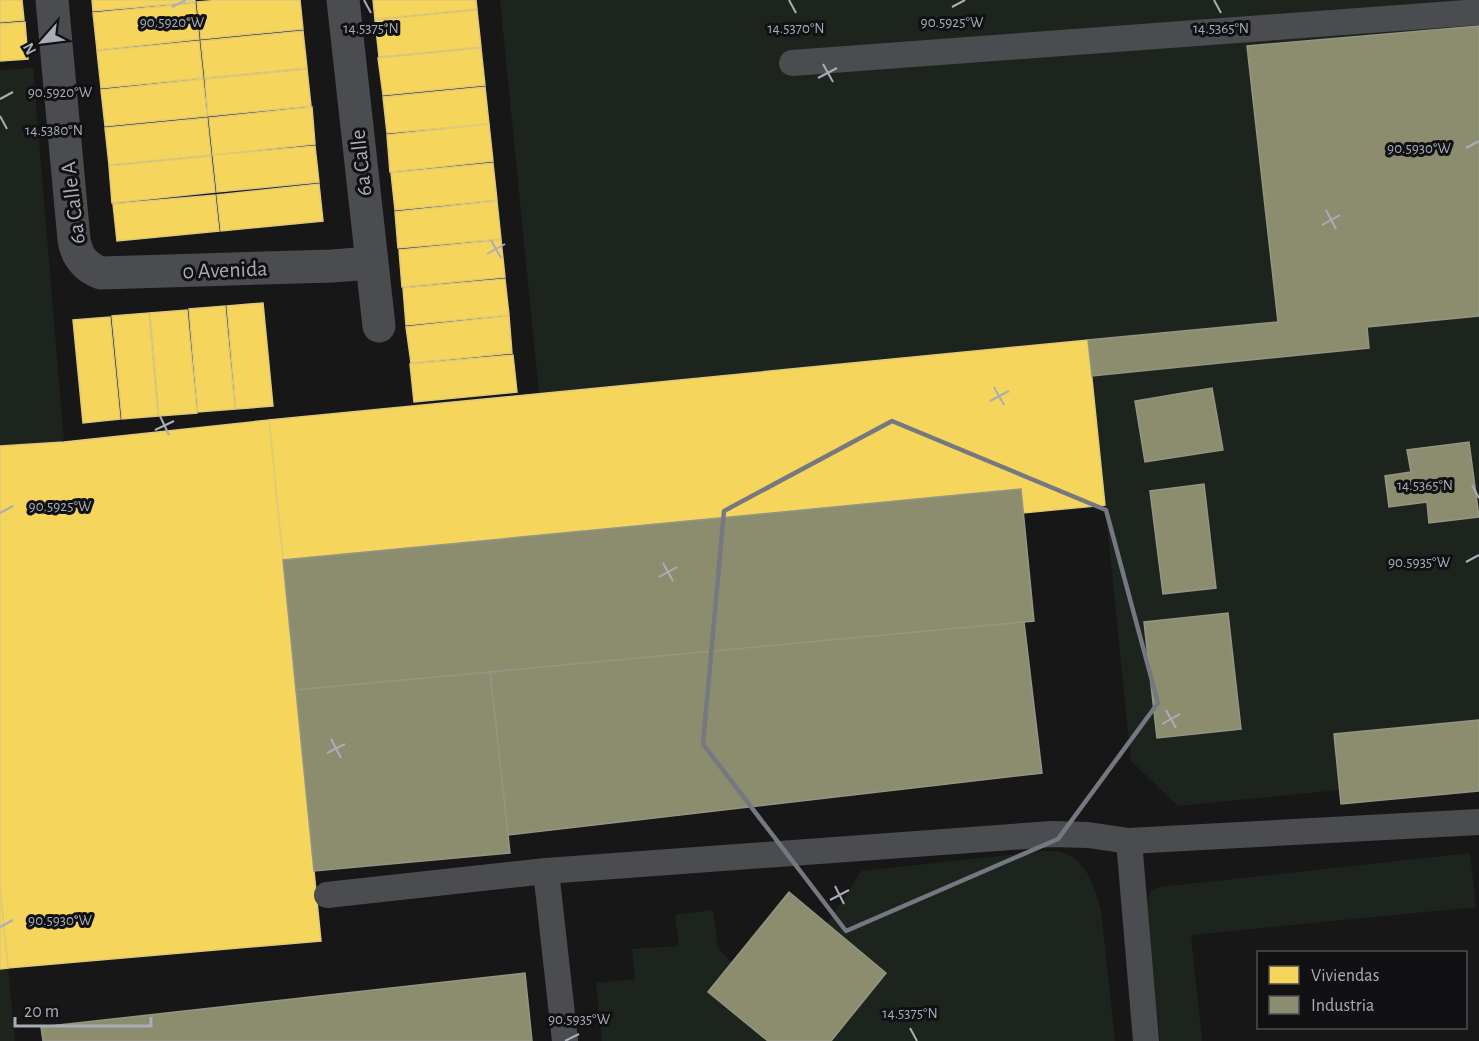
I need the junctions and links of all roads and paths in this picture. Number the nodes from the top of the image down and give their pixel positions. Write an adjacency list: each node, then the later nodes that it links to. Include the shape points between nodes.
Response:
1 (52, 0): 5 (street, 6a Calle A, via 74,240)
2 (343, 0): 6 (street, 6a Calle)
3 (1479, 12): 4 (lane)
4 (792, 63)
5 (82, 261): 6 (street, 0 Avenida, via 102,273)
6 (371, 263): 7 (street, 6a Calle)
7 (379, 326)
8 (1479, 822): 9 (lane)
9 (1129, 841): 10 (lane, via 1052,834); 13 (lane)
10 (546, 871): 11 (lane); 12 (lane)
11 (327, 895)
12 (565, 1041)
13 (1146, 1041)

